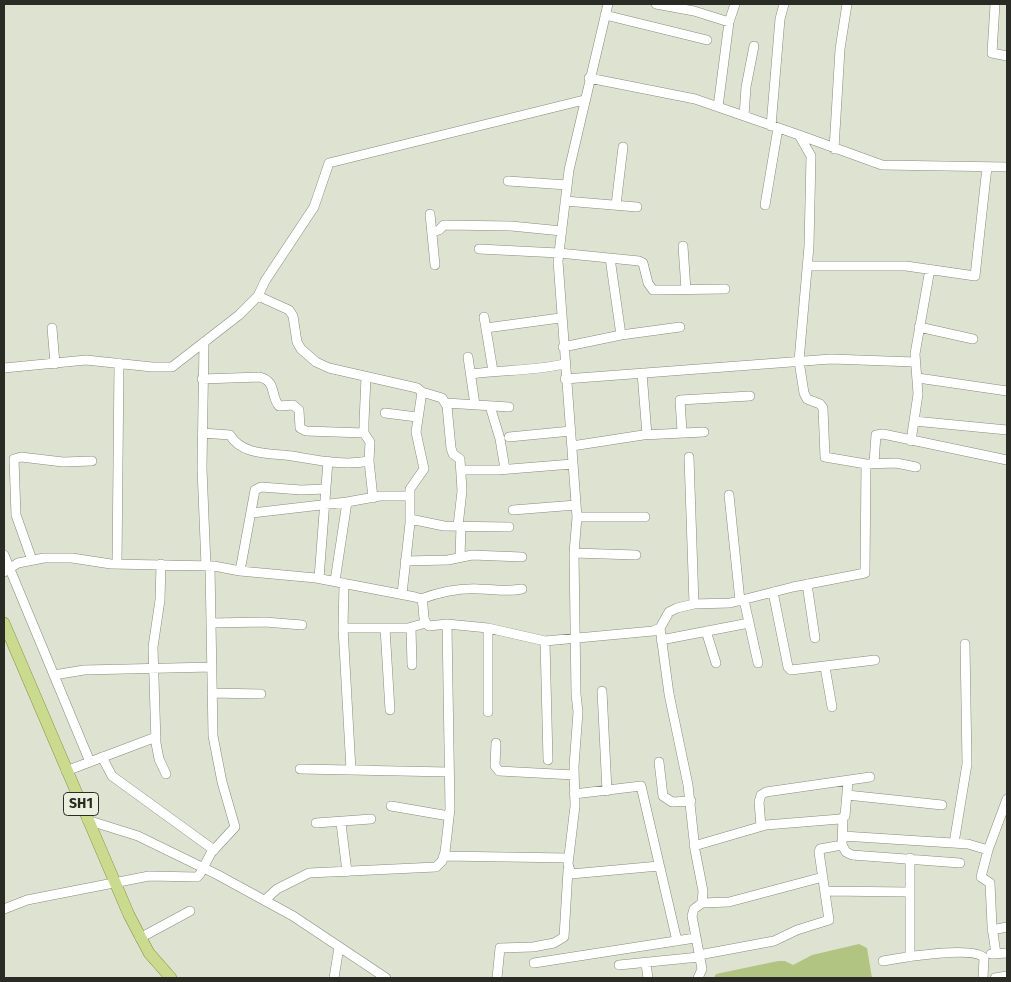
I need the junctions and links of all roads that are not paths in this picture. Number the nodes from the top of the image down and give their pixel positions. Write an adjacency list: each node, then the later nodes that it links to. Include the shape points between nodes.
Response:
1 (608, 4): 8 (street)
2 (656, 4): 7 (street)
3 (735, 4): 9 (street)
4 (784, 4): 17 (street, via 780,19)
5 (847, 4): 20 (street, via 840,49)
6 (995, 4): 12 (street, via 992,53)
7 (701, 8): 9 (street)
8 (605, 15): 10 (street); 13 (street)
9 (729, 22): 15 (street)
10 (707, 40)
11 (754, 46): 16 (street)
12 (1007, 56)
13 (590, 78): 14 (street); 15 (street, via 695,99)
14 (584, 100): 24 (street); 41 (street, via 329,163 314,207)
15 (718, 107): 16 (street)
16 (744, 116): 17 (street)
17 (775, 127): 18 (street); 27 (street)
18 (799, 135): 20 (street); 37 (street, via 811,156)
19 (623, 147): 26 (street)
20 (834, 149): 21 (street, via 882,164)
21 (987, 167): 22 (street); 38 (street, via 976,274 970,277)
22 (1007, 167)
23 (508, 181): 24 (street)
24 (567, 185): 25 (street)
25 (565, 201): 26 (street); 30 (street)
26 (616, 205): 28 (street)
27 (764, 205)
28 (637, 206)
29 (430, 214): 31 (street)
30 (562, 231): 31 (street, via 444,225); 34 (street)
31 (432, 232): 36 (street)
32 (683, 246): 40 (street)
33 (478, 249): 34 (street)
34 (559, 253): 35 (street); 43 (street)
35 (610, 258): 40 (street, via 643,263 653,290); 48 (street)
36 (435, 265)
37 (807, 266): 38 (street); 53 (street)
38 (930, 269): 45 (street)
39 (725, 289): 40 (street)
40 (686, 290)
41 (258, 296): 50 (street); 62 (street, via 290,310 297,342 316,362)
42 (484, 317): 47 (street)
43 (560, 318): 47 (street); 51 (street)
44 (680, 326): 48 (street)
45 (919, 327): 49 (street); 54 (street)
46 (52, 328): 56 (street)
47 (486, 328): 59 (street)
48 (621, 334): 51 (street)
49 (973, 339)
50 (204, 342): 55 (street, via 172,367); 64 (street)
51 (563, 347): 57 (street)
52 (468, 357): 61 (street)
53 (799, 361): 54 (street); 60 (street); 91 (street, via 804,393 823,408 825,458)
54 (915, 362): 63 (street)
55 (119, 363): 56 (street, via 86,360); 117 (street)
56 (55, 364): 58 (street)
57 (564, 364): 59 (street, via 534,370); 65 (street)
58 (4, 368)
59 (493, 372): 61 (street)
60 (642, 373): 65 (street); 82 (street)
61 (472, 374): 70 (street)
62 (366, 377): 67 (street, via 417,388); 81 (street)
63 (918, 378): 66 (street); 75 (street)
64 (202, 379): 78 (street); 81 (street, via 267,379 272,384 279,406 293,405 299,410 300,428 306,431)
65 (565, 379): 77 (street)
66 (1007, 391)
67 (422, 392): 69 (street, via 442,398); 74 (street)
68 (750, 396): 79 (street, via 680,400)
69 (446, 403): 70 (street); 95 (street, via 451,448 460,459)
70 (475, 405): 71 (street)
71 (490, 406): 72 (street); 94 (street)
72 (509, 407)
73 (385, 413): 74 (street)
74 (418, 417): 98 (street, via 416,432 424,470 419,480 413,483)
75 (914, 420): 76 (street); 84 (street)
76 (1007, 430)
77 (571, 431): 83 (street); 85 (street)
78 (202, 432): 89 (street, via 230,435 239,445 263,454); 119 (street)
79 (682, 432): 80 (street); 82 (street)
80 (704, 432)
81 (364, 433): 90 (street, via 370,442)
82 (647, 435): 85 (street)
83 (509, 437)
84 (911, 440): 87 (street); 91 (street, via 876,435)
85 (572, 446): 92 (street)
86 (689, 457): 130 (street)
87 (1007, 460)
88 (92, 461): 115 (street, via 14,459 16,515)
89 (328, 461): 90 (street); 96 (street)
90 (369, 461): 99 (street)
91 (870, 463): 93 (street); 124 (street, via 865,573)
92 (572, 464): 94 (street); 102 (street)
93 (916, 467)
94 (505, 469): 95 (street)
95 (461, 470): 108 (street)
96 (326, 489): 101 (street); 104 (street, via 261,487 255,490)
97 (729, 495): 129 (street)
98 (410, 496): 99 (street); 107 (street)
99 (372, 498): 100 (street)
100 (347, 502): 101 (street); 123 (street)
101 (324, 504): 104 (street); 122 (street)
102 (576, 505): 103 (street); 105 (street)
103 (513, 510)
104 (252, 513): 121 (street)
105 (577, 517): 106 (street); 110 (street)
106 (645, 517)
107 (410, 519): 108 (street); 116 (street)
108 (460, 526): 109 (street); 113 (street)
109 (509, 527)
110 (574, 553): 112 (street); 144 (street)
111 (4, 555): 120 (street)
112 (636, 555)
113 (460, 557): 114 (street, via 472,554); 116 (street)
114 (522, 557)
115 (32, 560): 117 (street, via 72,558); 120 (street)
116 (404, 561): 127 (street)
117 (117, 564): 118 (street)
118 (161, 564): 119 (street); 153 (street, via 160,600 153,637)
119 (208, 566): 121 (street); 132 (street)
120 (7, 570): 155 (street)
121 (240, 571): 122 (street)
122 (319, 578): 123 (street)
123 (339, 582): 127 (street); 137 (street)
124 (807, 584): 126 (street); 143 (street)
125 (522, 589): 128 (street, via 505,592 477,589 445,591)
126 (773, 592): 129 (street); 152 (street, via 788,667 794,671)
127 (402, 594): 128 (street)
128 (421, 599): 133 (street)
129 (742, 600): 130 (street); 134 (street)
130 (694, 604): 141 (street, via 669,612)
131 (4, 623): 170 (main road, SH1)
132 (211, 623): 136 (street); 154 (street)
133 (426, 623): 135 (street, via 430,626); 139 (street)
134 (749, 623): 142 (street); 150 (street)
135 (448, 624): 140 (street); 171 (street)
136 (302, 625)
137 (343, 628): 138 (street); 169 (street)
138 (385, 628): 139 (street); 160 (street)
139 (411, 628): 151 (street)
140 (488, 628): 146 (street); 161 (street)
141 (660, 628): 144 (street); 145 (street)
142 (706, 631): 145 (street); 149 (street)
143 (815, 638)
144 (575, 639): 146 (street); 173 (street, via 578,712)
145 (661, 640): 180 (street)
146 (545, 641): 165 (street)
147 (965, 644): 191 (street, via 967,764)
148 (875, 660): 152 (street)
149 (716, 663)
150 (758, 663)
151 (412, 665)
152 (825, 667): 159 (street)
153 (154, 668): 154 (street); 155 (street, via 84,670); 162 (street)
154 (212, 668): 157 (street)
155 (54, 675): 166 (street)
156 (602, 691): 176 (street)
157 (212, 693): 158 (street); 193 (street, via 213,736 235,827)
158 (261, 694)
159 (832, 707)
160 (390, 710)
161 (488, 712)
162 (156, 737): 164 (street); 172 (street, via 159,759)
163 (496, 743): 173 (street, via 495,766 499,771)
164 (102, 757): 166 (street); 193 (street, via 112,776)
165 (548, 760)
166 (90, 762): 170 (street)
167 (659, 762): 180 (street, via 663,796 672,802)
168 (300, 769): 169 (street)
169 (352, 770): 171 (street)
170 (66, 771): 186 (main road, SH1)
171 (449, 772): 183 (street)
172 (166, 774)
173 (574, 775): 177 (street)
174 (870, 777): 175 (street)
175 (848, 781): 178 (street); 189 (street, via 766,792 759,802)
176 (608, 791): 177 (street); 199 (street, via 641,786)
177 (574, 794): 196 (street)
178 (847, 795): 182 (street); 184 (street)
179 (1007, 799): 194 (street)
180 (691, 801): 192 (street)
181 (392, 806): 183 (street)
182 (942, 806)
183 (449, 816): 195 (street)
184 (843, 817): 189 (street); 190 (street)
185 (371, 818): 188 (street)
186 (87, 820): 200 (street, via 138,836); 204 (main road, SH1)
187 (316, 823): 188 (street)
188 (341, 823): 202 (street)
189 (761, 826): 192 (street)
190 (843, 840): 191 (street); 197 (street, via 846,852 852,855); 203 (street, via 820,849)
191 (954, 843): 194 (street)
192 (694, 846): 208 (street, via 703,891)
193 (214, 850): 200 (street)
194 (988, 850): 212 (street, via 980,878 990,883)
195 (444, 856): 196 (street); 202 (street, via 436,867)
196 (568, 858): 201 (street)
197 (910, 858): 198 (street); 206 (street)
198 (960, 863)
199 (659, 866): 201 (street, via 571,874); 215 (street)
200 (203, 868): 204 (street, via 197,877 149,876); 207 (street)
201 (568, 870): 230 (street, via 564,937 554,943 533,947 500,948)
202 (347, 872): 207 (street, via 316,872 301,876)
203 (823, 877): 205 (street); 208 (street, via 729,902)
204 (115, 884): 209 (street, via 27,900); 213 (main road, SH1)
205 (825, 890): 206 (street); 220 (street, via 829,918 825,923 802,928 774,941)
206 (910, 892): 221 (street)
207 (265, 900): 216 (street)
208 (702, 903): 214 (street, via 692,912)
209 (4, 909)
210 (190, 912): 213 (street)
211 (1007, 927): 212 (street)
212 (992, 930): 218 (street)
213 (140, 938): 227 (main road, SH1)
214 (695, 938): 215 (street); 220 (street)
215 (677, 941): 223 (street)
216 (339, 947): 228 (street); 229 (street)
217 (1007, 953): 218 (street)
218 (996, 954): 219 (street)
219 (981, 955): 221 (street, via 940,952); 233 (street, via 984,958)
220 (699, 956): 224 (street); 232 (street, via 702,969)
221 (910, 957): 222 (street)
222 (883, 961)
223 (534, 963)
224 (646, 964): 225 (street); 231 (street)
225 (619, 965)
226 (1007, 976): 234 (street)
227 (171, 978)
228 (334, 978)
229 (386, 978)
230 (497, 978)
231 (648, 978)
232 (698, 978)
233 (983, 978)
234 (995, 978)

